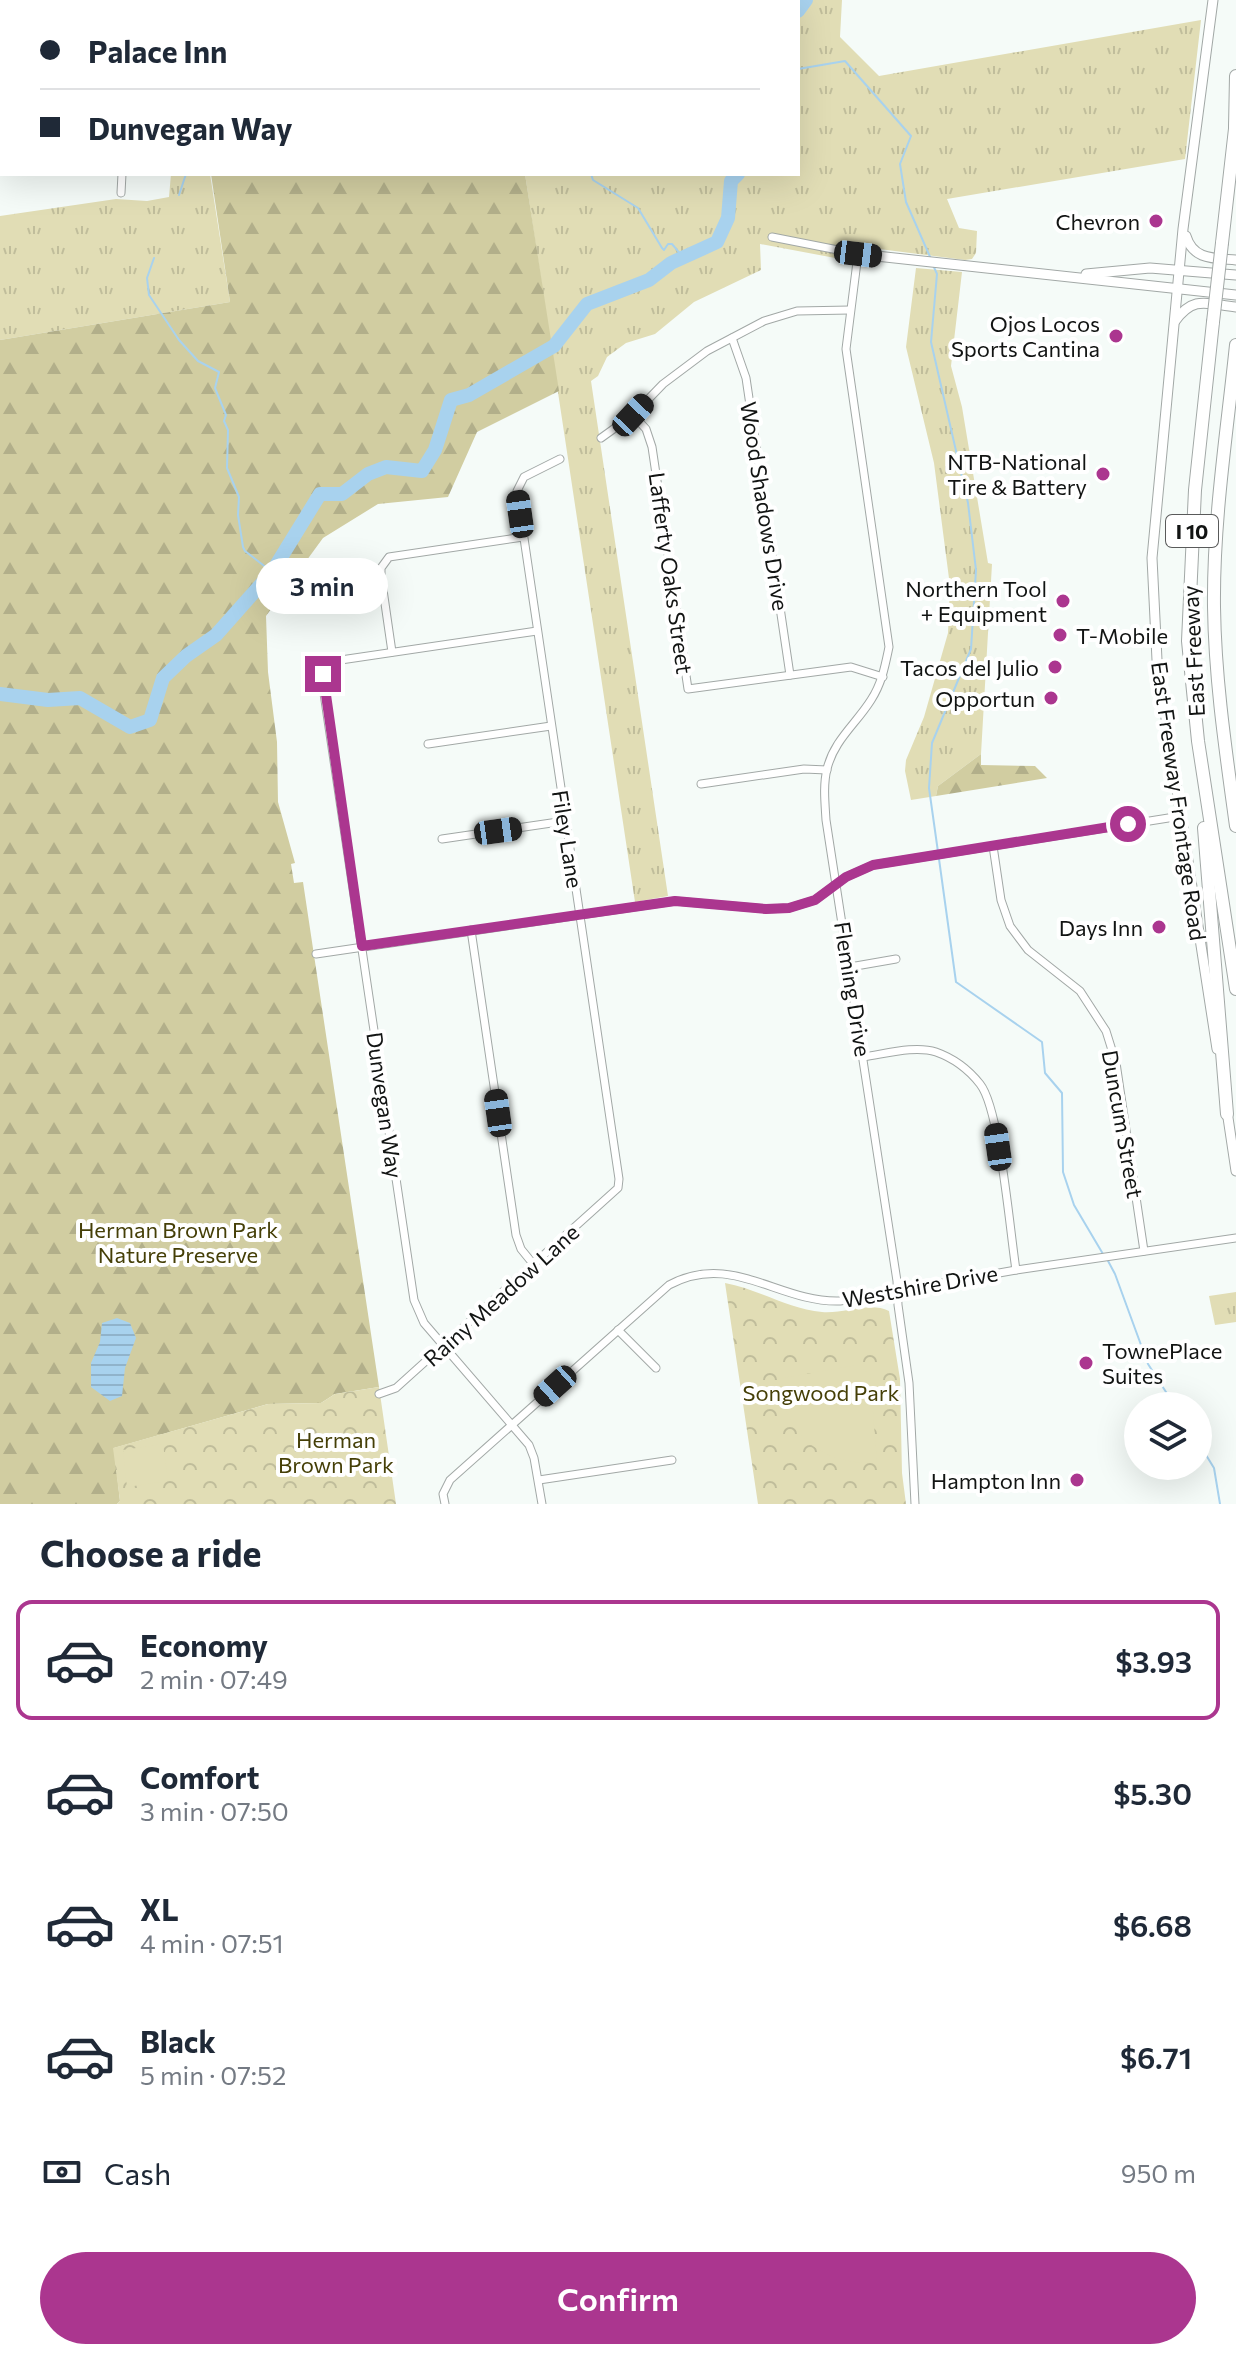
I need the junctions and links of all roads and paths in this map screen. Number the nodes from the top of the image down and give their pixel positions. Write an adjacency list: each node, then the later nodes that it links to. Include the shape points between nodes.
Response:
1 (1213, 0): 6 (main road, East Freeway Frontage Road)
2 (1236, 76): 3 (highway, East Freeway)
3 (1235, 126): 29 (highway, East Freeway / I 10, bridge, via 1188,600)
4 (122, 176): 5 (street)
5 (121, 193)
6 (1183, 229): 9 (main road, via 1200,256); 10 (main road, East Freeway Frontage Road)
7 (772, 237): 8 (street)
8 (858, 254): 12 (main road); 16 (street, Fleming Drive)
9 (1236, 260)
10 (1179, 269): 11 (main road); 12 (main road); 13 (main road, East Freeway Frontage Road)
11 (1236, 275)
12 (1070, 276): 13 (main road)
13 (1177, 289): 14 (main road); 17 (main road, East Freeway Frontage Road)
14 (1236, 295)
15 (1236, 307): 17 (main road, via 1193,303)
16 (850, 310): 18 (street, via 797,311); 27 (street, Fleming Drive, via 846,349 889,647)
17 (1174, 323): 35 (main road, East Freeway Frontage Road, via 1152,558 1157,660)
18 (732, 338): 20 (street, via 663,384); 26 (street, Wood Shadows Drive, via 746,378)
19 (1236, 345): 31 (highway, East Freeway / I 10, via 1215,578)
20 (633, 415): 21 (street); 26 (street, Lafferty Oaks Street, via 646,429 652,447 688,689)
21 (601, 438)
22 (560, 459): 23 (street, Filey Lane, via 518,485)
23 (523, 537): 24 (street, Filey Lane); 25 (street, via 389,557 381,576)
24 (537, 631): 25 (street); 28 (street, Filey Lane)
25 (392, 652): 43 (street, Dunvegan Way, via 334,661 322,680)
26 (790, 675): 27 (street, via 851,667)
27 (883, 677): 32 (street, Fleming Drive, via 839,740)
28 (551, 726): 30 (street); 36 (street, Filey Lane)
29 (1198, 741): 47 (highway, East Freeway / I 10); 49 (highway)
30 (428, 744)
31 (1226, 746): 34 (highway); 37 (highway, East Freeway / I 10)
32 (827, 770): 33 (street); 40 (street, Fleming Drive, via 826,820)
33 (701, 784)
34 (1236, 791)
35 (1181, 816): 39 (street); 49 (main road, East Freeway Frontage Road)
36 (565, 821): 38 (street); 41 (street, Filey Lane)
37 (1236, 826)
38 (442, 839)
39 (993, 846): 40 (street, via 873,865); 53 (street, Duncum Street, via 1010,926 1028,950 1080,991 1106,1031 1116,1063)
40 (836, 885): 41 (street, via 803,904 776,909 675,901); 46 (street, Fleming Drive)
41 (579, 915): 42 (street); 51 (street, Filey Lane)
42 (471, 930): 43 (street); 54 (street, via 516,1235)
43 (362, 946): 44 (street); 58 (street, Dunvegan Way, via 414,1300)
44 (316, 954)
45 (896, 959): 46 (street)
46 (850, 967): 48 (street, Fleming Drive)
47 (1236, 989)
48 (863, 1057): 55 (street, via 933,1051 962,1065 982,1086 994,1119); 56 (street, Fleming Drive)
49 (1227, 1114): 50 (main road, East Freeway Frontage Road)
50 (1236, 1171)
51 (618, 1188): 54 (street, Rainy Meadow Lane)
52 (1236, 1238): 53 (street, Westshire Drive)
53 (1144, 1251): 55 (street, Westshire Drive)
54 (534, 1265): 58 (street, Rainy Meadow Lane)
55 (1016, 1270): 56 (street, Westshire Drive)
56 (897, 1292): 57 (street, Westshire Drive, via 822,1302 743,1276 691,1275 669,1285); 66 (street, Fleming Drive, via 909,1383)
57 (618, 1330): 59 (street); 61 (street, Westshire Drive)
58 (443, 1347): 60 (street, Rainy Meadow Lane, via 396,1388); 61 (street, Dunvegan Way)
59 (656, 1368)
60 (379, 1394)
61 (513, 1424): 63 (street, Dunvegan Way, via 529,1445); 64 (street, Westshire Drive, via 446,1485)
62 (672, 1460): 63 (street)
63 (539, 1480): 65 (street, Dunvegan Way)
64 (445, 1504)
65 (542, 1504)
66 (915, 1504)

